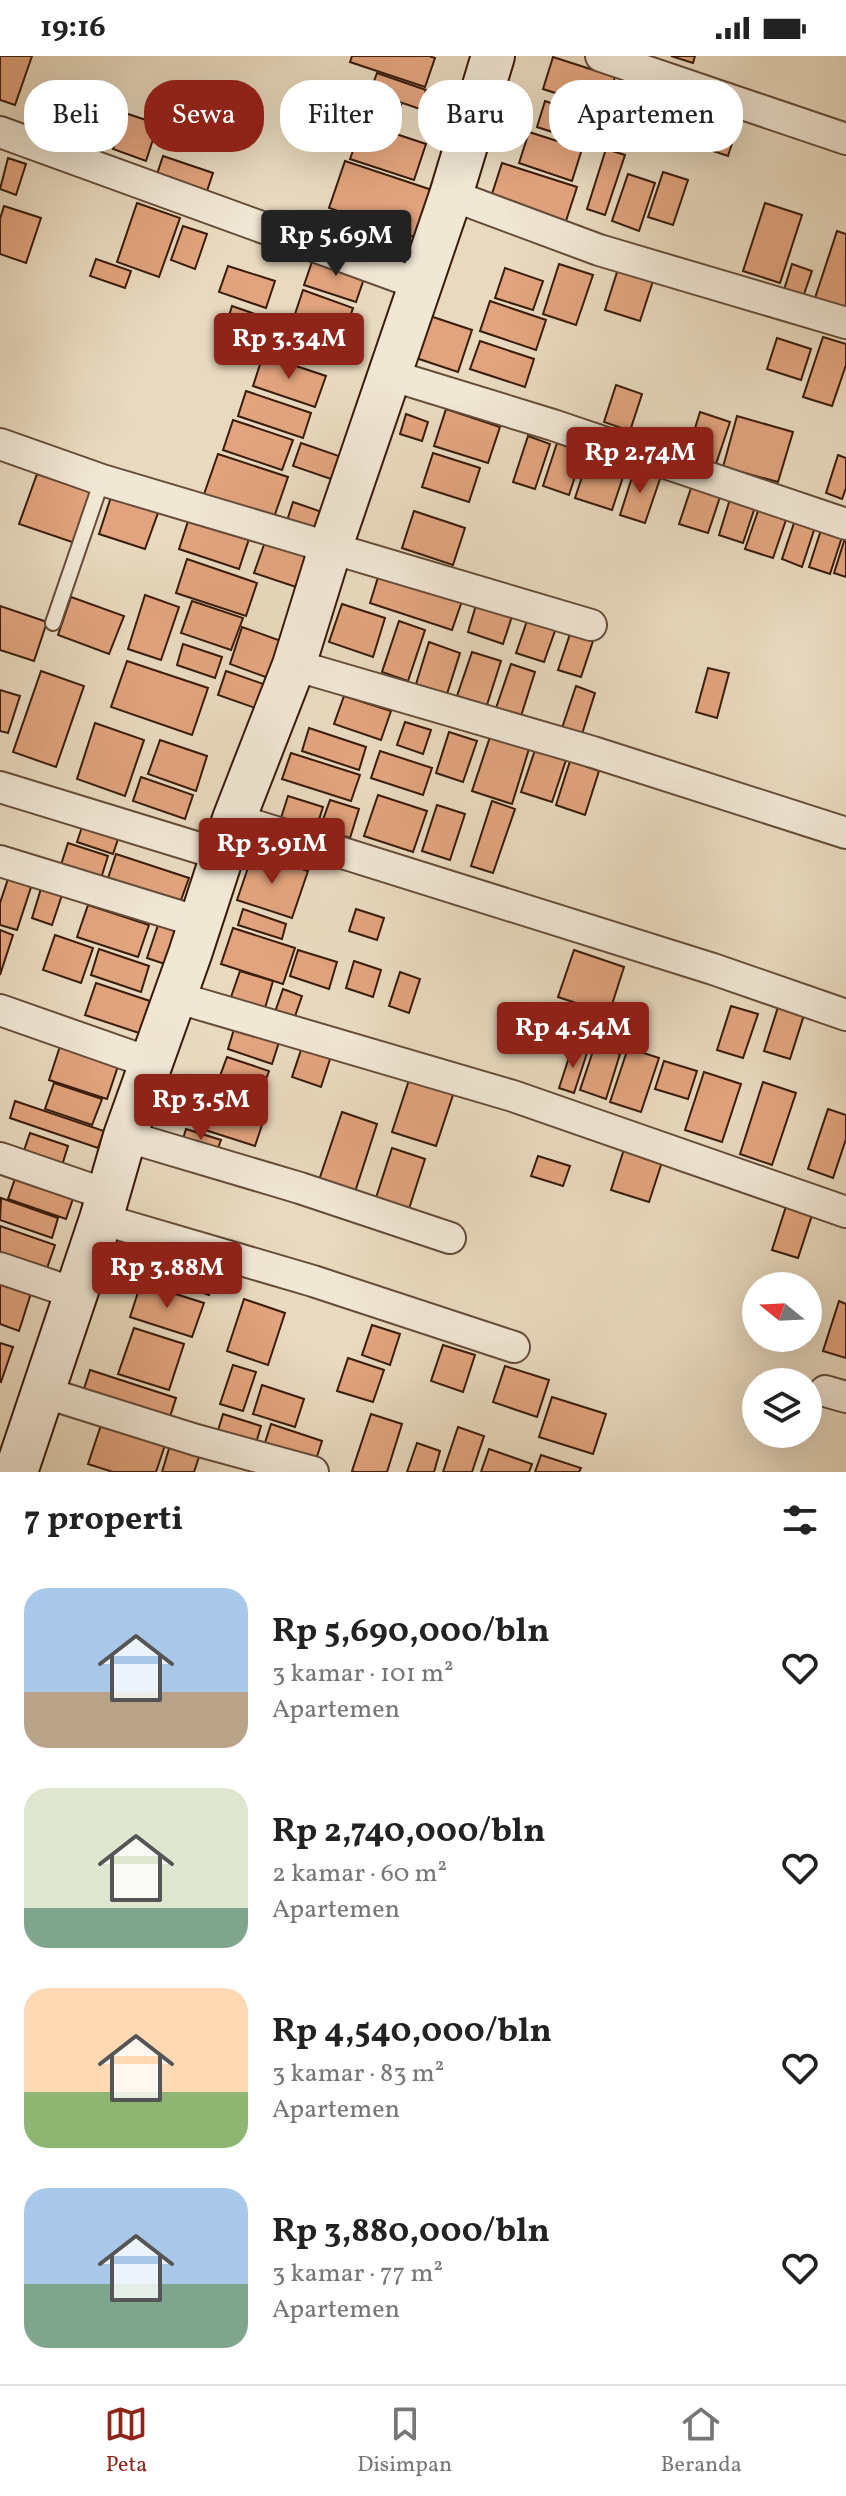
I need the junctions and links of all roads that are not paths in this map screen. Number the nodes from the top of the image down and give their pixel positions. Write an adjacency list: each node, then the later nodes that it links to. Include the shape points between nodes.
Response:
1 (493, 56): 5 (street)
2 (601, 56): 4 (street)
3 (0, 132): 6 (street)
4 (846, 139)
5 (451, 195): 6 (street); 7 (street, via 599,250)
6 (421, 285): 8 (street)
7 (846, 323)
8 (390, 375): 11 (street); 12 (street)
9 (0, 444): 10 (street)
10 (102, 480): 12 (street); 13 (lane)
11 (846, 524)
12 (330, 549): 14 (street); 15 (street)
13 (53, 623)
14 (591, 625)
15 (294, 665): 17 (street); 18 (street)
16 (0, 787): 18 (street)
17 (846, 833)
18 (228, 837): 20 (street); 23 (street, via 713,969)
19 (0, 861): 20 (street)
20 (199, 922): 21 (street)
21 (175, 997): 24 (street); 28 (street, via 513,1096)
22 (0, 1010): 24 (street)
23 (846, 1015)
24 (151, 1063): 25 (street)
25 (125, 1136): 27 (street); 29 (street)
26 (0, 1158): 27 (street)
27 (104, 1207): 31 (street); 32 (street)
28 (846, 1212)
29 (450, 1238)
30 (0, 1268): 31 (street)
31 (74, 1293): 33 (street)
32 (514, 1347)
33 (43, 1392): 34 (street); 35 (street)
34 (16, 1472)
35 (313, 1472)

